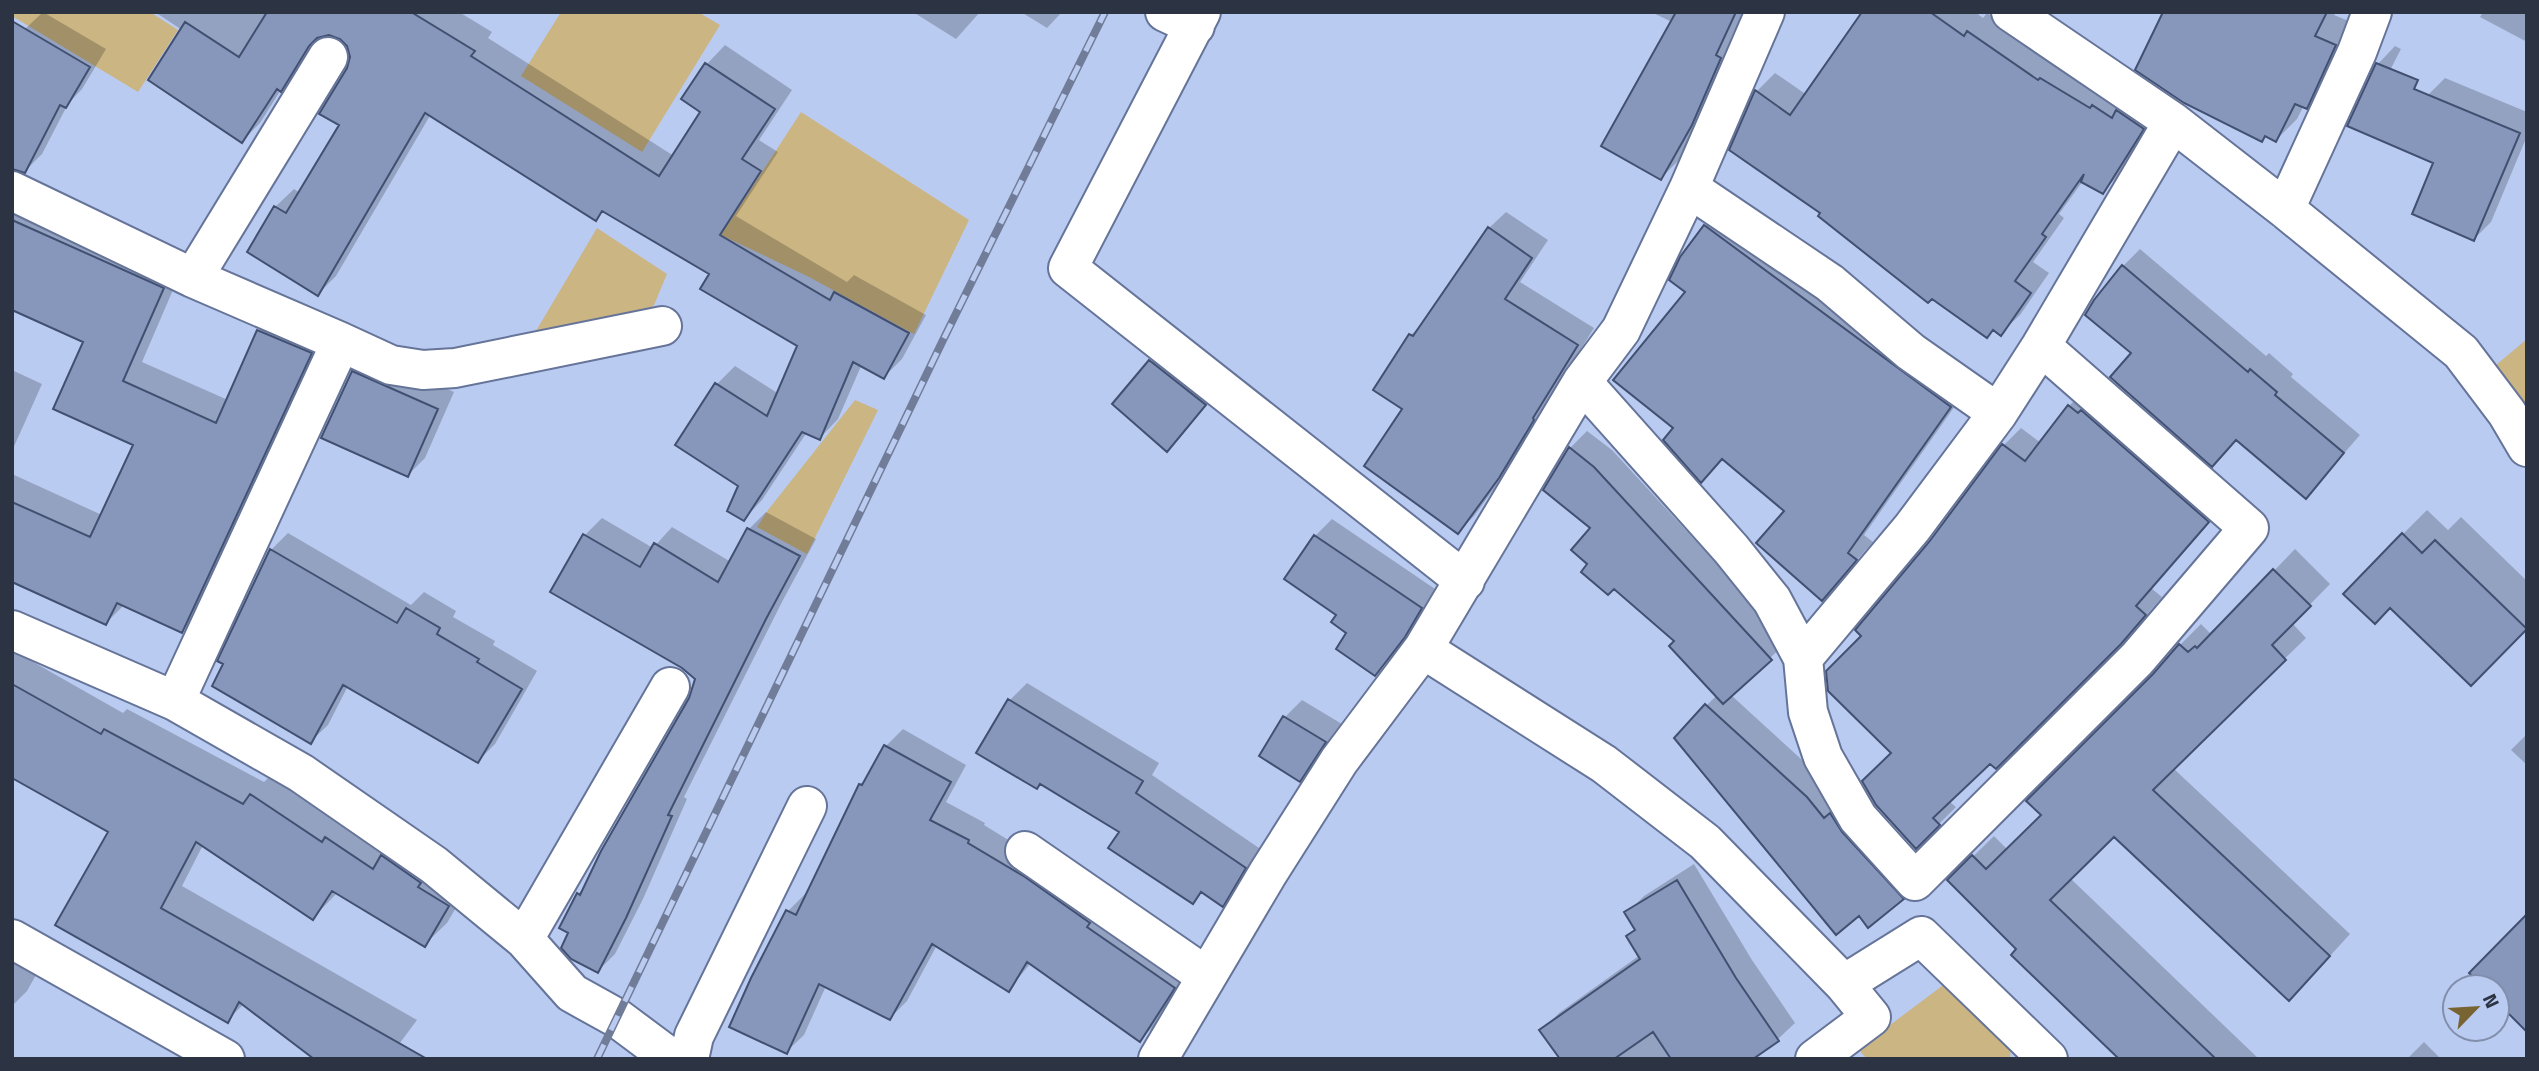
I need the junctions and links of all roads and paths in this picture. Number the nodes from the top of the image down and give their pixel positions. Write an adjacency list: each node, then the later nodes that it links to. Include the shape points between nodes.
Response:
1 (1765, 12): 7 (street)
2 (2011, 12): 6 (street)
3 (2372, 12): 9 (street)
4 (1187, 17): 17 (street, via 1068,268)
5 (328, 57): 10 (street)
6 (2173, 122): 9 (street); 13 (street)
7 (1689, 188): 14 (street, via 1621,330); 15 (street, via 1830,283 1911,352)
8 (12, 191): 10 (street)
9 (2285, 209): 16 (street, via 2461,352)
10 (193, 278): 12 (street)
11 (662, 326): 12 (street, via 455,368 423,370 391,365)
12 (341, 342): 22 (street)
13 (2041, 346): 15 (street); 20 (street, via 2249,528 2137,659 1915,881 1858,818 1823,757 1808,712)
14 (1582, 382): 17 (street); 20 (street, via 1772,600)
15 (1998, 414): 20 (street, via 1912,528)
16 (2527, 447)
17 (1465, 581): 19 (street)
18 (12, 630): 22 (street)
19 (1423, 649): 27 (street, via 1339,761); 28 (street, via 1604,764 1705,842)
20 (1802, 658)
21 (670, 687): 26 (street)
22 (175, 701): 26 (street, via 301,773 434,865)
23 (807, 806): 31 (street, via 694,1036)
24 (1025, 851): 27 (street)
25 (12, 939): 29 (street)
26 (524, 939): 30 (street, via 572,993)
27 (1206, 976): 32 (street)
28 (1844, 984): 33 (street, via 1871,1017); 34 (street, via 1921,936)
29 (225, 1059)
30 (676, 1059)
31 (689, 1059)
32 (1158, 1059)
33 (1815, 1059)
34 (2048, 1059)

